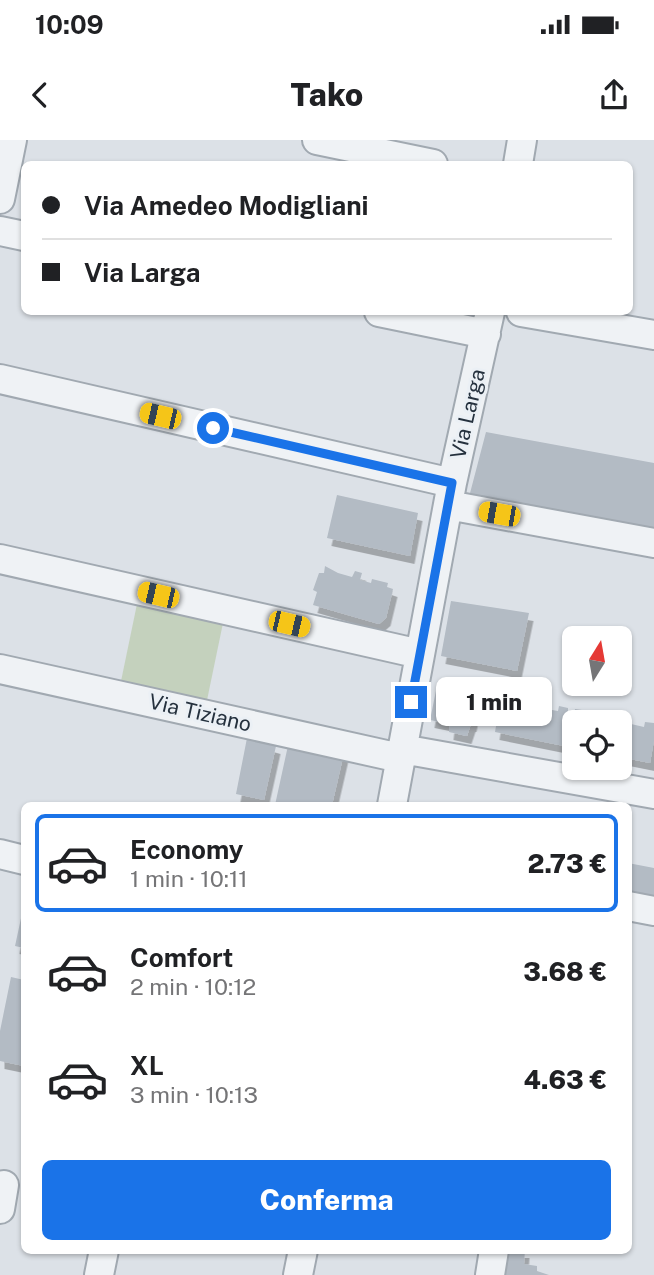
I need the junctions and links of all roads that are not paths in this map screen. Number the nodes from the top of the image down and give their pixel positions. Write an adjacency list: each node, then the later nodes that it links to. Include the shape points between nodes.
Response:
1 (12, 140): 6 (street)
2 (317, 140): 4 (street)
3 (522, 140): 5 (street)
4 (418, 161)
5 (518, 161)
6 (0, 199)
7 (0, 231): 8 (street)
8 (21, 235)
9 (409, 315): 11 (street)
10 (538, 315): 12 (street)
11 (488, 323): 14 (street, Via Larga)
12 (654, 335)
13 (0, 379): 14 (street)
14 (450, 494): 15 (street); 17 (street, Via Larga)
15 (654, 543)
16 (0, 559): 17 (street)
17 (420, 654): 19 (street, Via Larga)
18 (0, 668): 19 (street, Via Tiziano)
19 (401, 753): 20 (street, Via Tiziano); 21 (street, Via Larga)
20 (654, 794)
21 (392, 802)
22 (0, 855): 23 (street)
23 (21, 859)
24 (632, 907): 25 (street)
25 (654, 911)
26 (103, 1254): 28 (street)
27 (493, 1254): 29 (street)
28 (99, 1275)
29 (490, 1275)

